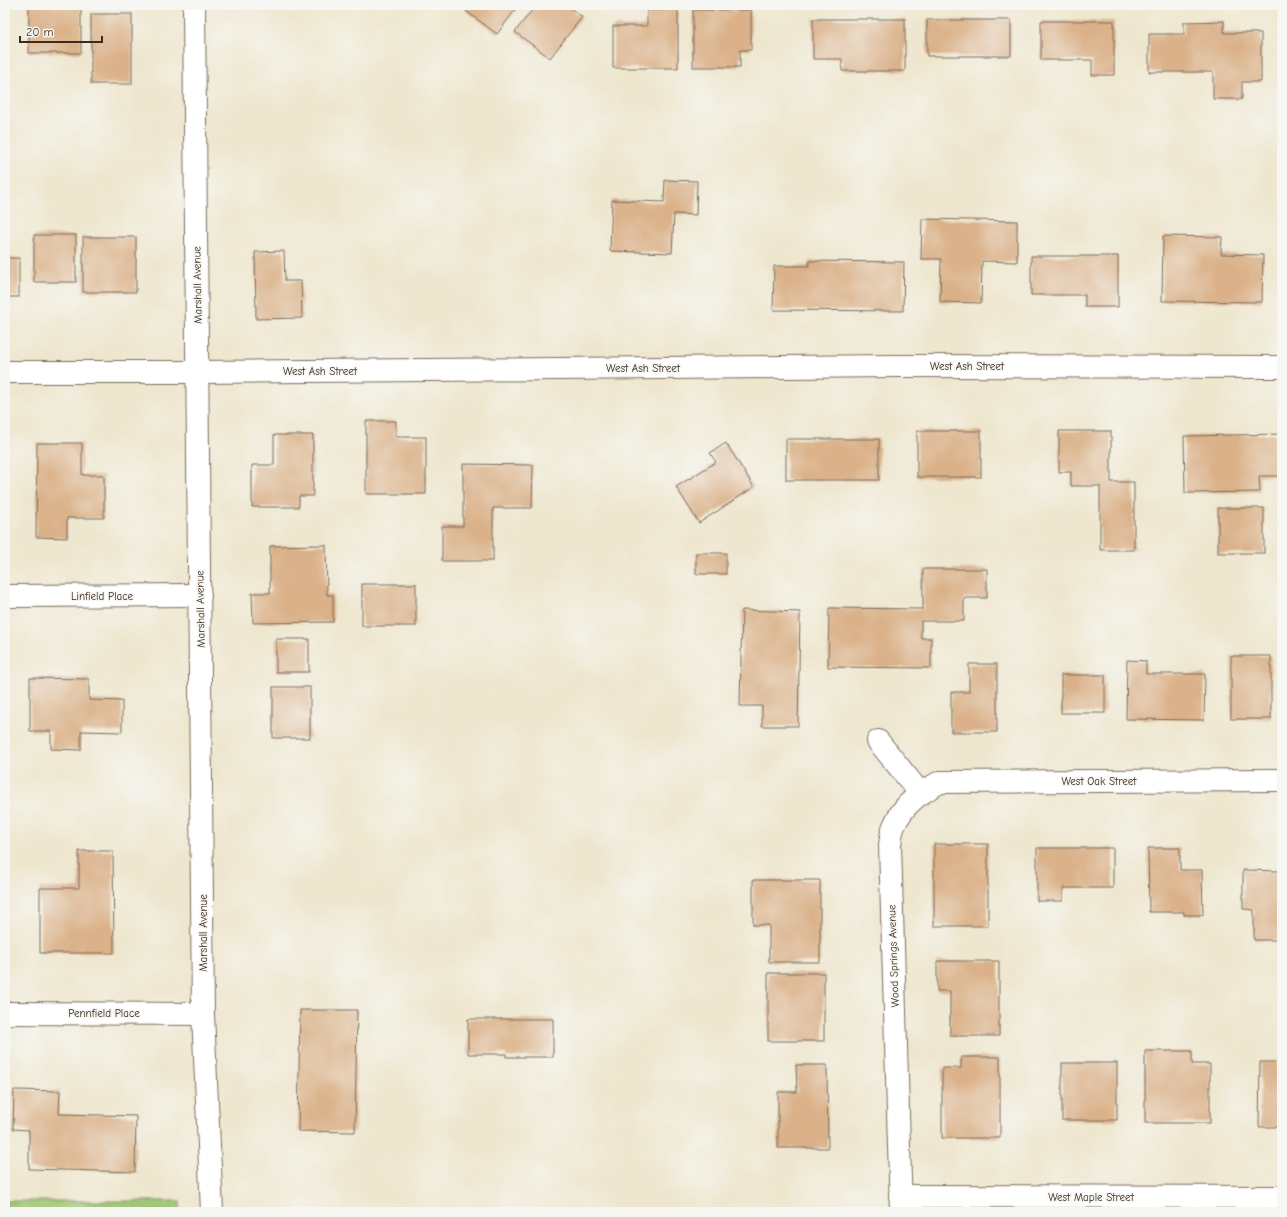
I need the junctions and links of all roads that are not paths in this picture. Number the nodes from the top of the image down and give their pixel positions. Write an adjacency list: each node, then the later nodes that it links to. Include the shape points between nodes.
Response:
1 (194, 5): 4 (street, Marshall Avenue)
2 (1282, 367): 4 (street, West Ash Street, via 897,366)
3 (5, 372): 4 (street, West Ash Street)
4 (198, 372): 5 (street, Marshall Avenue)
5 (200, 595): 6 (street, Linfield Place); 11 (street, Marshall Avenue)
6 (5, 596)
7 (878, 741): 9 (street)
8 (1282, 780): 9 (street, West Oak Street, via 940,782)
9 (920, 793): 13 (street, Wood Springs Avenue, via 902,810 893,827 890,845)
10 (5, 1013): 11 (street, Pennfield Place)
11 (203, 1014): 15 (street, Marshall Avenue)
12 (1282, 1197): 14 (street, West Maple Street)
13 (900, 1204): 14 (street, West Maple Street)
14 (1221, 1205)
15 (212, 1212)

